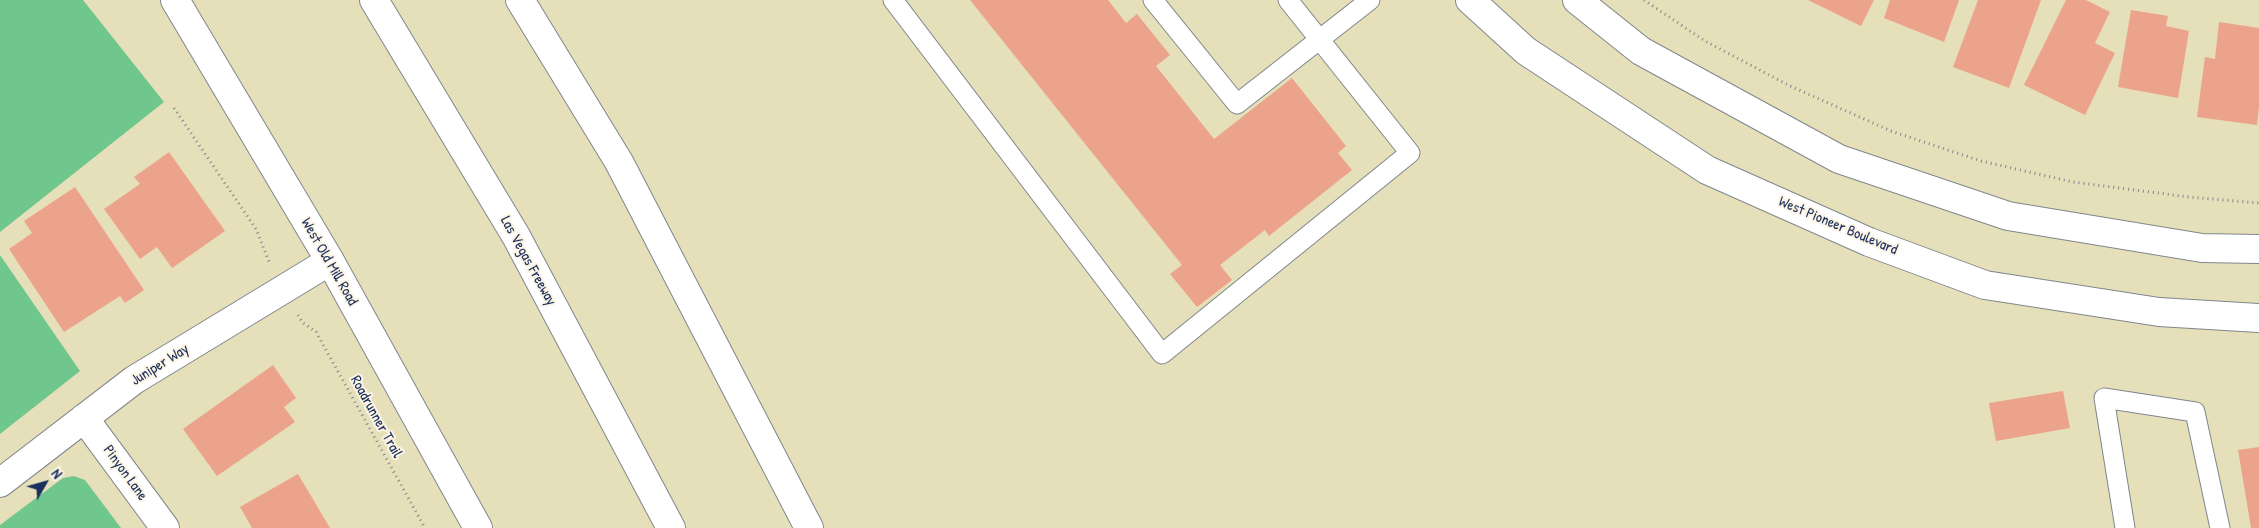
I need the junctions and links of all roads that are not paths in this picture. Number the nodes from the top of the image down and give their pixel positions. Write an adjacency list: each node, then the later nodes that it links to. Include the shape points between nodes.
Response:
1 (174, 0): 12 (main road, West Old Mill Road)
2 (374, 0): 18 (main road, Las Vegas Freeway, via 516,236)
3 (520, 0): 19 (main road, via 619,162)
4 (893, 0): 10 (lane, via 1162,354 1410,153)
5 (1153, 0): 10 (lane, via 1236,104)
6 (1288, 0): 10 (lane)
7 (1370, 0): 10 (lane)
8 (1470, 0): 13 (main road, West Pioneer Boulevard, via 1526,51 1707,170 1869,242 1985,284 2159,312)
9 (1577, 0): 11 (main road, via 1641,51 1839,159 2008,216 2202,248)
10 (1319, 39)
11 (2259, 249)
12 (330, 261): 14 (main road, Juniper Way, via 134,380); 17 (main road, West Old Mill Road)
13 (2259, 318)
14 (84, 418): 15 (main road, Juniper Way); 16 (main road, Pinyon Lane)
15 (0, 483)
16 (165, 528)
17 (478, 528)
18 (671, 528)
19 (809, 528)
20 (2125, 528): 21 (lane, via 2104,398 2195,412)
21 (2220, 528)

